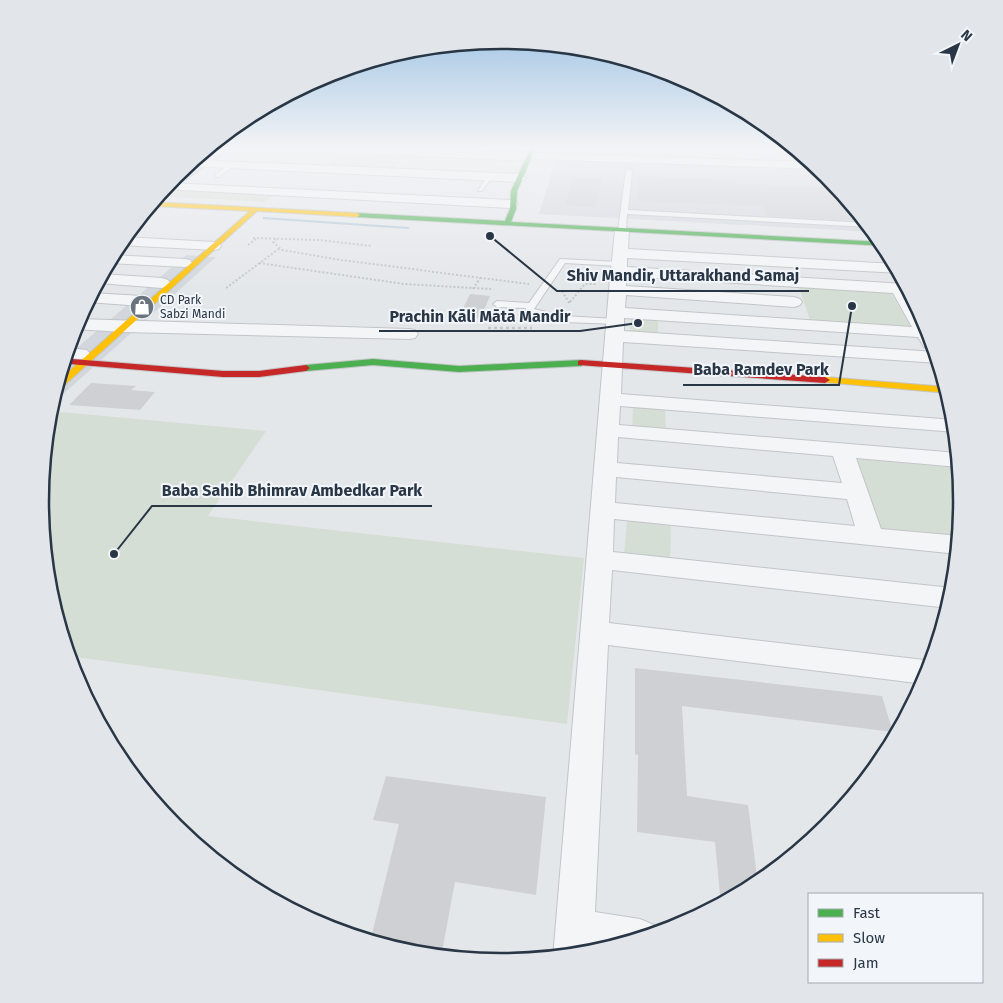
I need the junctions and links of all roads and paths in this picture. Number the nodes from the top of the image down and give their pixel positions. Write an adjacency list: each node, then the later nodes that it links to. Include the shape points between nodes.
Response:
1 (284, 196): 5 (street)
2 (508, 196): 6 (street, via 513,209)
3 (626, 196): 24 (lane)
4 (160, 205): 5 (street)
5 (251, 210): 6 (street); 8 (street)
6 (508, 224): 24 (street)
7 (861, 227): 24 (lane)
8 (220, 232): 9 (path); 15 (street)
9 (256, 238): 10 (path); 14 (path)
10 (276, 239): 16 (path); 17 (path, via 273,242)
11 (791, 240): 13 (street); 21 (street); 24 (street)
12 (131, 242): 15 (street)
13 (873, 244)
14 (248, 245)
15 (209, 246): 20 (street); 43 (street)
16 (372, 246)
17 (280, 248): 19 (path); 23 (path, via 375,266)
18 (119, 260): 20 (street)
19 (260, 263): 30 (path); 32 (path, via 359,280)
20 (184, 264): 27 (street)
21 (801, 264): 22 (street); 24 (street); 28 (street)
22 (890, 269)
23 (482, 276): 29 (path); 32 (path)
24 (616, 277): 26 (street); 29 (lane, via 563,261); 37 (path, via 585,284); 38 (street); 40 (lane, via 564,319 529,310); 41 (street); 46 (street); 48 (street)
25 (107, 279): 27 (street)
26 (788, 282): 28 (street); 38 (street)
27 (162, 283): 36 (street)
28 (807, 283): 34 (street)
29 (542, 286): 31 (path); 40 (lane)
30 (226, 288)
31 (526, 288)
32 (473, 289): 33 (path)
33 (491, 289)
34 (901, 289)
35 (96, 298): 36 (street)
36 (142, 301): 43 (street)
37 (570, 302)
38 (794, 302): 41 (street)
39 (497, 304): 40 (lane)
40 (531, 306)
41 (800, 324): 44 (street)
42 (85, 325): 43 (street)
43 (118, 327): 45 (street); 47 (street)
44 (922, 333)
45 (409, 334)
46 (930, 355)
47 (76, 358): 48 (street, via 223,374 259,374 373,362 459,369 562,363); 49 (street)
48 (612, 364): 50 (street); 51 (street)
49 (69, 369)
50 (940, 389)
51 (610, 399): 52 (street); 53 (street)
52 (948, 425)
53 (608, 430): 54 (street); 56 (street)
54 (842, 450): 55 (street); 57 (street)
55 (952, 459)
56 (605, 469): 57 (street); 58 (street)
57 (856, 492): 59 (street)
58 (602, 510): 59 (street); 61 (street)
59 (871, 536): 60 (street)
60 (952, 544)
61 (599, 560): 62 (street); 63 (street)
62 (944, 597)
63 (594, 632): 64 (street); 66 (street)
64 (921, 671)
65 (614, 940): 66 (street)
66 (573, 942)

